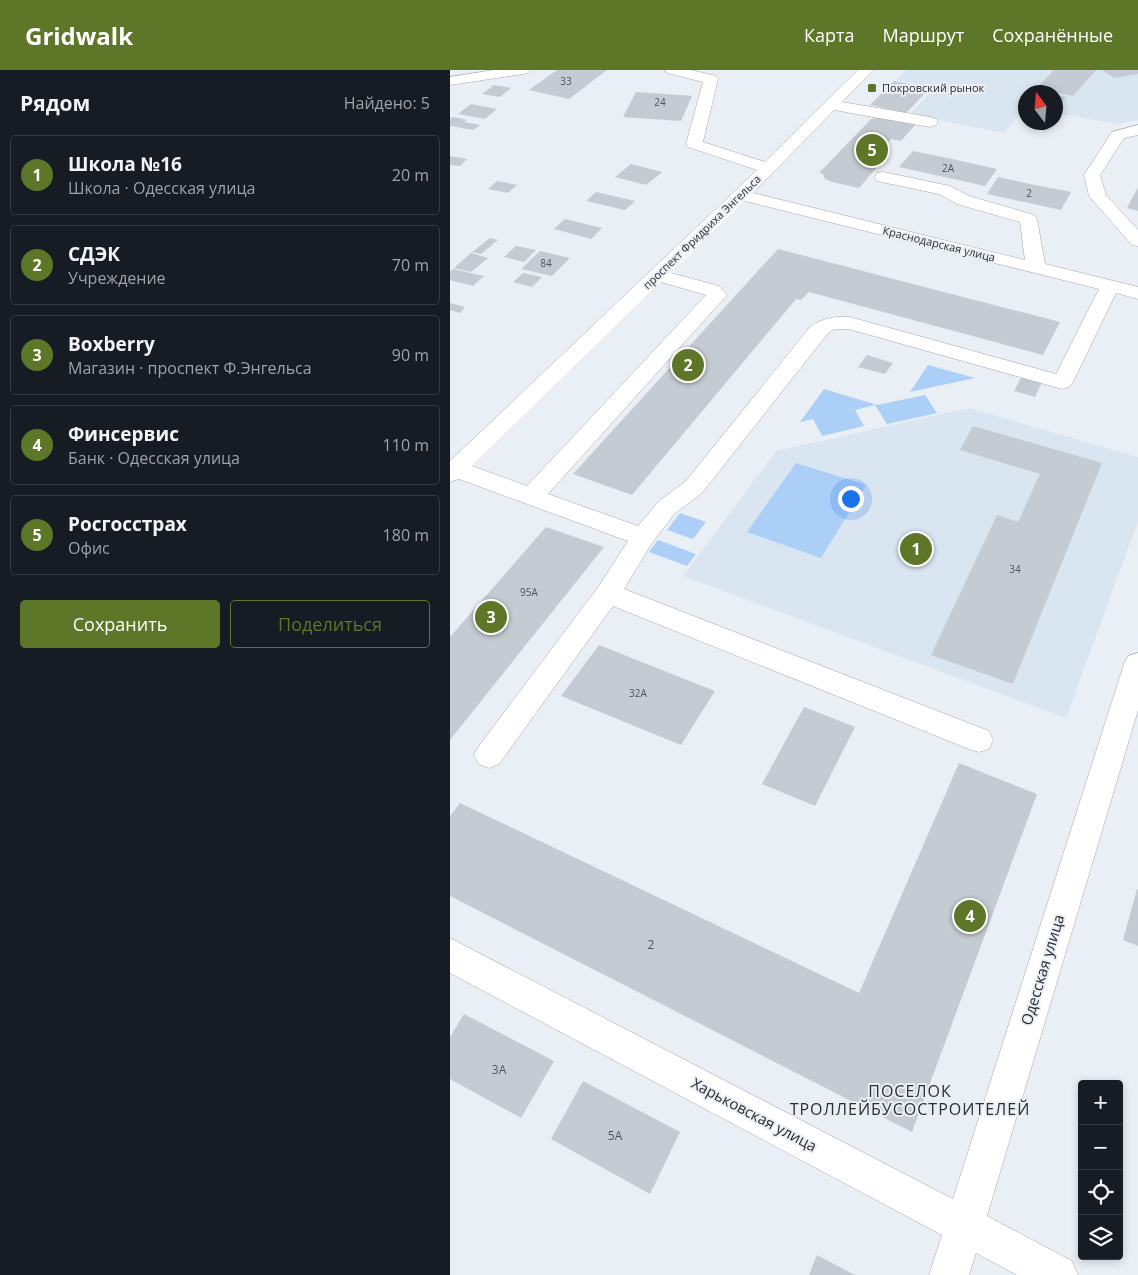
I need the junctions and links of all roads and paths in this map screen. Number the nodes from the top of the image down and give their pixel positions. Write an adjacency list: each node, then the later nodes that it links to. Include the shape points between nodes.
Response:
1 (523, 70): 4 (street)
2 (672, 70): 8 (street, via 711,79 694,144)
3 (866, 70): 5 (street, проспект Фридриха Энгельса)
4 (453, 76)
5 (830, 105): 6 (street); 8 (street, проспект Фридриха Энгельса)
6 (930, 122)
7 (1138, 130): 11 (street, via 1118,135 1092,175 1098,196)
8 (768, 168): 10 (street, проспект Фридриха Энгельса)
9 (883, 178): 12 (street, via 944,190 963,200 1028,219)
10 (741, 195): 12 (street, Краснодарская улица); 13 (street, проспект Фридриха Энгельса)
11 (1138, 241)
12 (1036, 268): 14 (street, Краснодарская улица)
13 (657, 275): 18 (street, проспект Фридриха Энгельса, via 536,391); 19 (street, via 712,290 717,295)
14 (1110, 286): 15 (street, Краснодарская улица); 16 (street)
15 (1138, 293)
16 (1062, 382): 17 (street); 20 (street, via 850,323 831,324 817,331 694,487 667,507)
17 (1052, 402)
18 (456, 462): 19 (street)
19 (531, 497): 20 (street)
20 (643, 538): 21 (street)
21 (608, 593): 23 (street); 24 (street)
22 (1138, 664): 26 (street, Одесская улица)
23 (979, 740)
24 (490, 755)
25 (450, 955): 26 (street, Харьковская улица)
26 (964, 1226): 27 (street, Одесская улица); 28 (street, Харьковская улица)
27 (949, 1275)
28 (1058, 1275)

